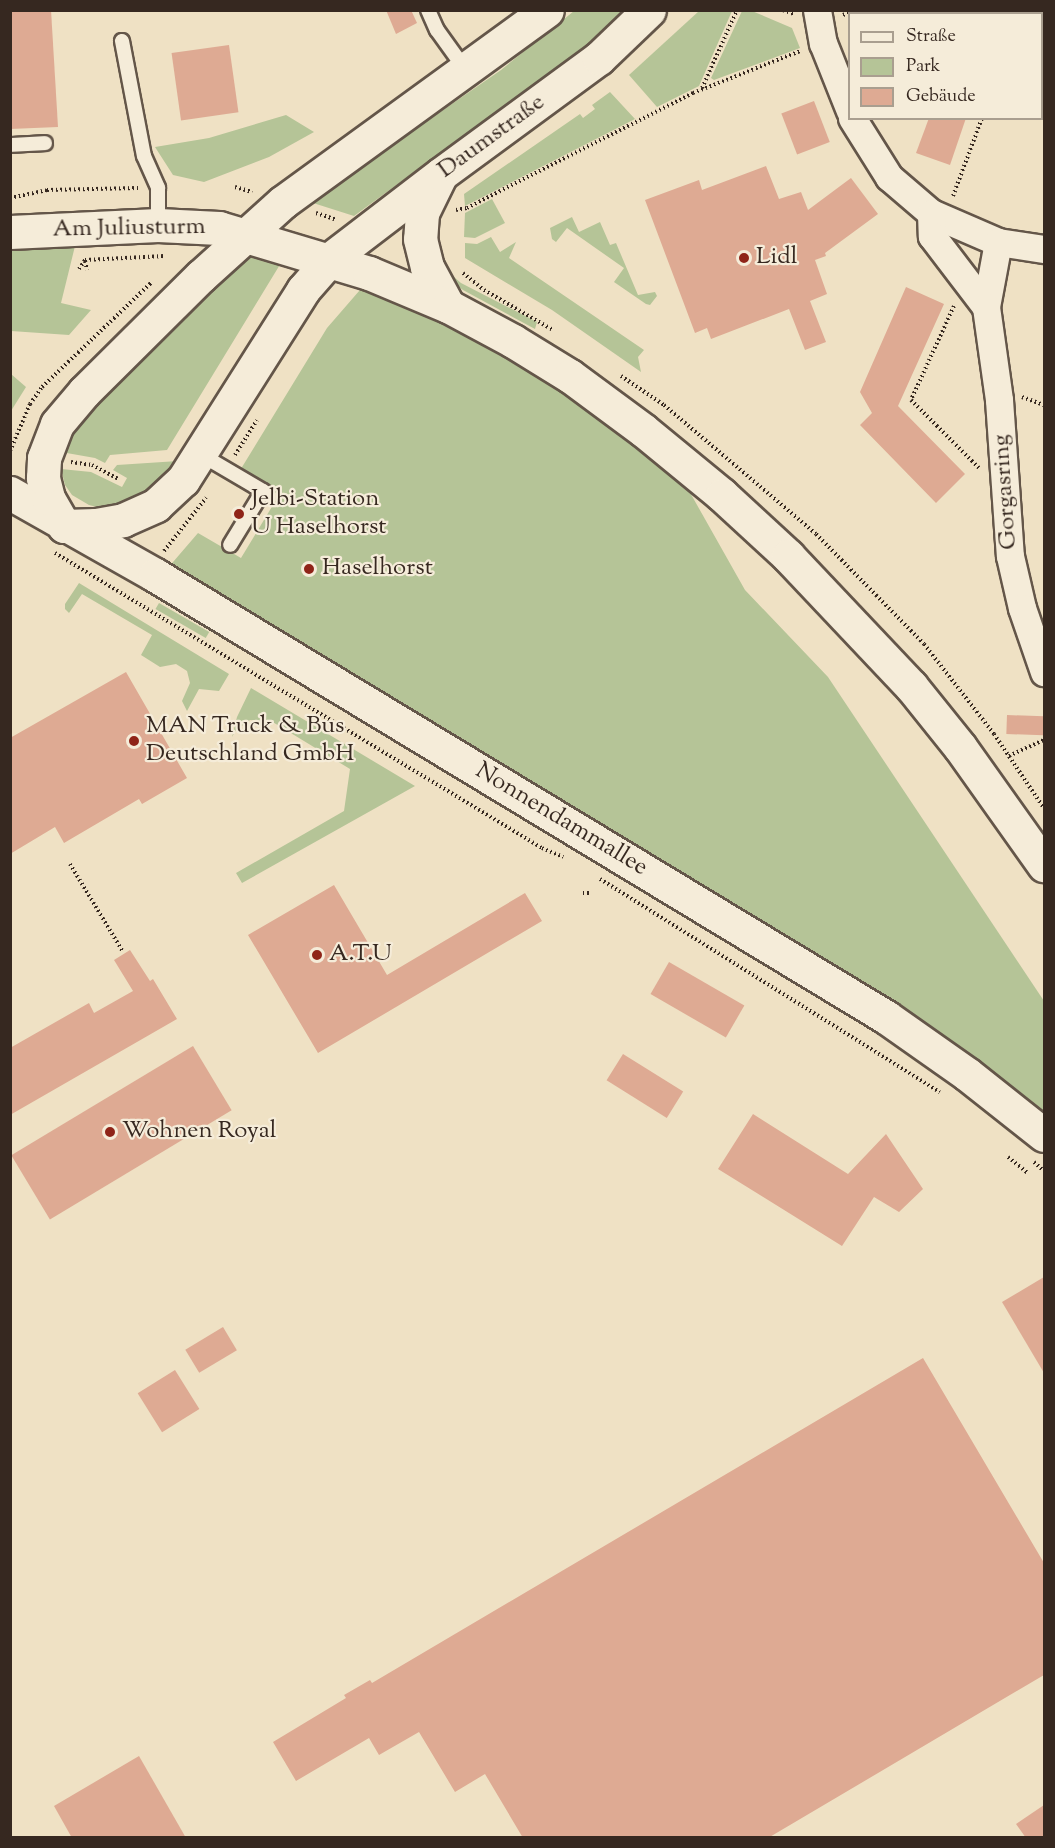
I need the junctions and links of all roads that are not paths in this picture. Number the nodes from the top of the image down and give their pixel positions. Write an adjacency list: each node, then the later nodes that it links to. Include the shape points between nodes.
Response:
1 (428, 10): 6 (lane, via 437,30)
2 (547, 10): 6 (main road)
3 (649, 10): 11 (main road, Daumstraße, via 599,58)
4 (817, 10): 7 (street, via 823,43)
5 (122, 41): 13 (lane, via 144,156 158,188)
6 (467, 71): 15 (main road, via 323,171)
7 (848, 108)
8 (853, 120): 12 (street, via 889,177)
9 (45, 143): 10 (lane)
10 (10, 145)
11 (441, 174): 18 (main road, Daumstraße); 19 (main road, via 422,213 420,239 427,267)
12 (940, 209): 16 (street); 20 (street, Gorgasring, via 932,236)
13 (160, 225): 14 (main road, Am Juliusturm); 15 (main road, Am Juliusturm, via 219,228)
14 (10, 232)
15 (246, 235): 18 (main road, Am Juliusturm); 23 (main road, via 84,392 57,424 46,452 43,478)
16 (998, 242): 17 (street); 20 (street, Gorgasring)
17 (1044, 249)
18 (330, 259): 19 (main road); 21 (main road, Daumstraße, via 303,290)
19 (448, 306): 26 (main road, via 513,341 598,396 723,495 788,556 911,686)
20 (986, 308): 25 (street, Gorgasring, via 999,400 1010,556 1022,608)
21 (200, 454): 23 (main road, Daumstraße, via 183,480 156,505); 24 (lane, via 263,491)
22 (10, 493): 23 (main road)
23 (58, 538): 27 (main road, Nonnendammallee, via 155,575 886,1017 968,1074)
24 (230, 545)
25 (1044, 672)
26 (1044, 865)
27 (1044, 1135)

